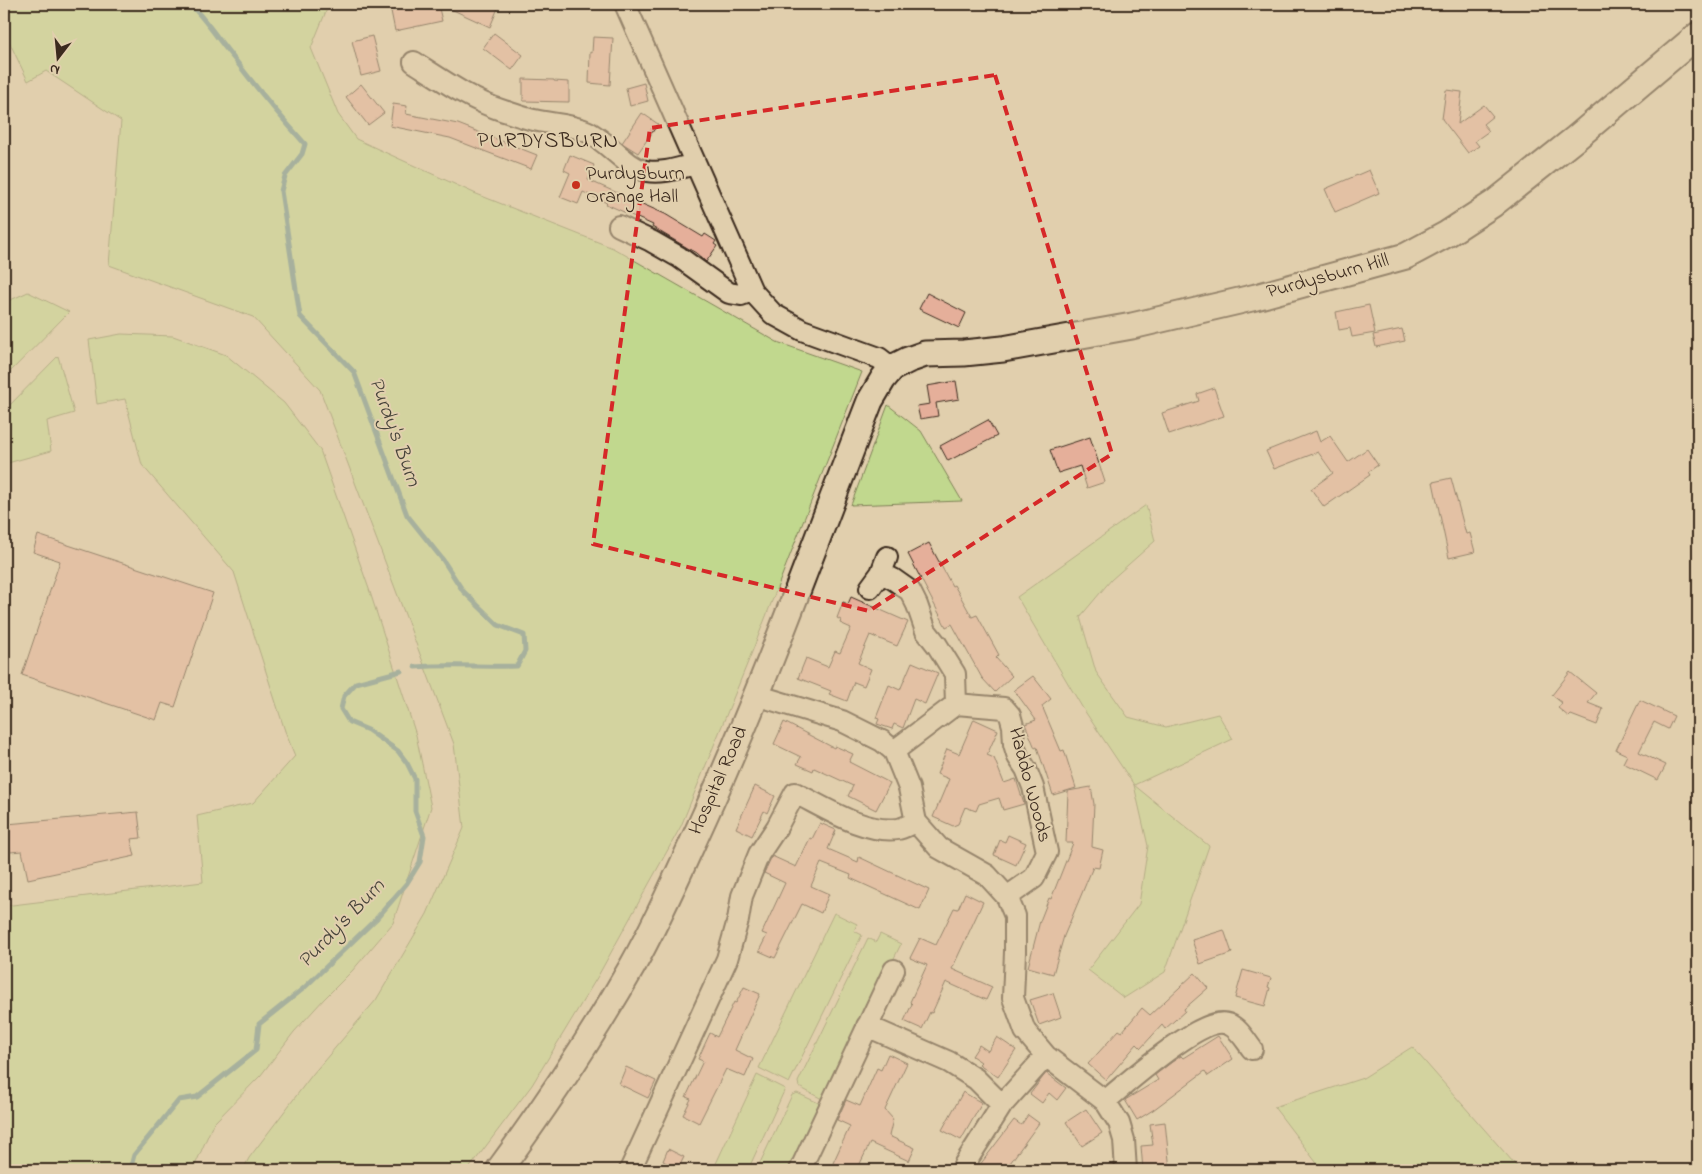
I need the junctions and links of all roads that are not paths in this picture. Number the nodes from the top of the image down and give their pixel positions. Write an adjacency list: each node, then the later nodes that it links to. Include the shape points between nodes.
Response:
1 (625, 4): 4 (street)
2 (1698, 35): 7 (main road, Purdysburn Hill, via 1493,204 1406,256 1256,297 1132,326 1003,349 925,354)
3 (414, 62): 4 (street, via 471,97 502,111 585,131 634,167 668,171)
4 (695, 164): 6 (street)
5 (618, 226): 6 (street, via 679,257 729,293 741,295)
6 (752, 291): 7 (street, via 773,314 802,330 879,358)
7 (892, 368): 9 (main road, Hospital Road, via 870,401)
8 (879, 573): 10 (street, via 910,591 926,631 954,674)
9 (756, 695): 11 (street, via 842,721 882,741); 20 (main road, Hospital Road, via 727,767 634,963 580,1054)
10 (956, 704): 11 (street); 13 (street, Haddo Woods, via 1004,708 1010,715 1018,757 1033,787 1047,852 1034,878)
11 (894, 751): 12 (street, via 909,788)
12 (916, 822): 13 (street, via 939,848 987,875); 21 (street, via 899,829 880,829 857,823 794,793 759,854 742,896 727,959)
13 (1008, 897): 17 (street, via 1015,916 1013,998 1025,1031)
14 (894, 970): 15 (street)
15 (867, 1026): 19 (street, via 950,1062 976,1079); 22 (street)
16 (1252, 1049): 18 (street, via 1239,1031 1228,1024 1218,1023 1166,1051)
17 (1046, 1056): 18 (street); 19 (street)
18 (1105, 1101): 24 (street, via 1119,1123)
19 (1002, 1105): 23 (street)
20 (499, 1170)
21 (630, 1170)
22 (800, 1170)
23 (962, 1170)
24 (1126, 1170)

